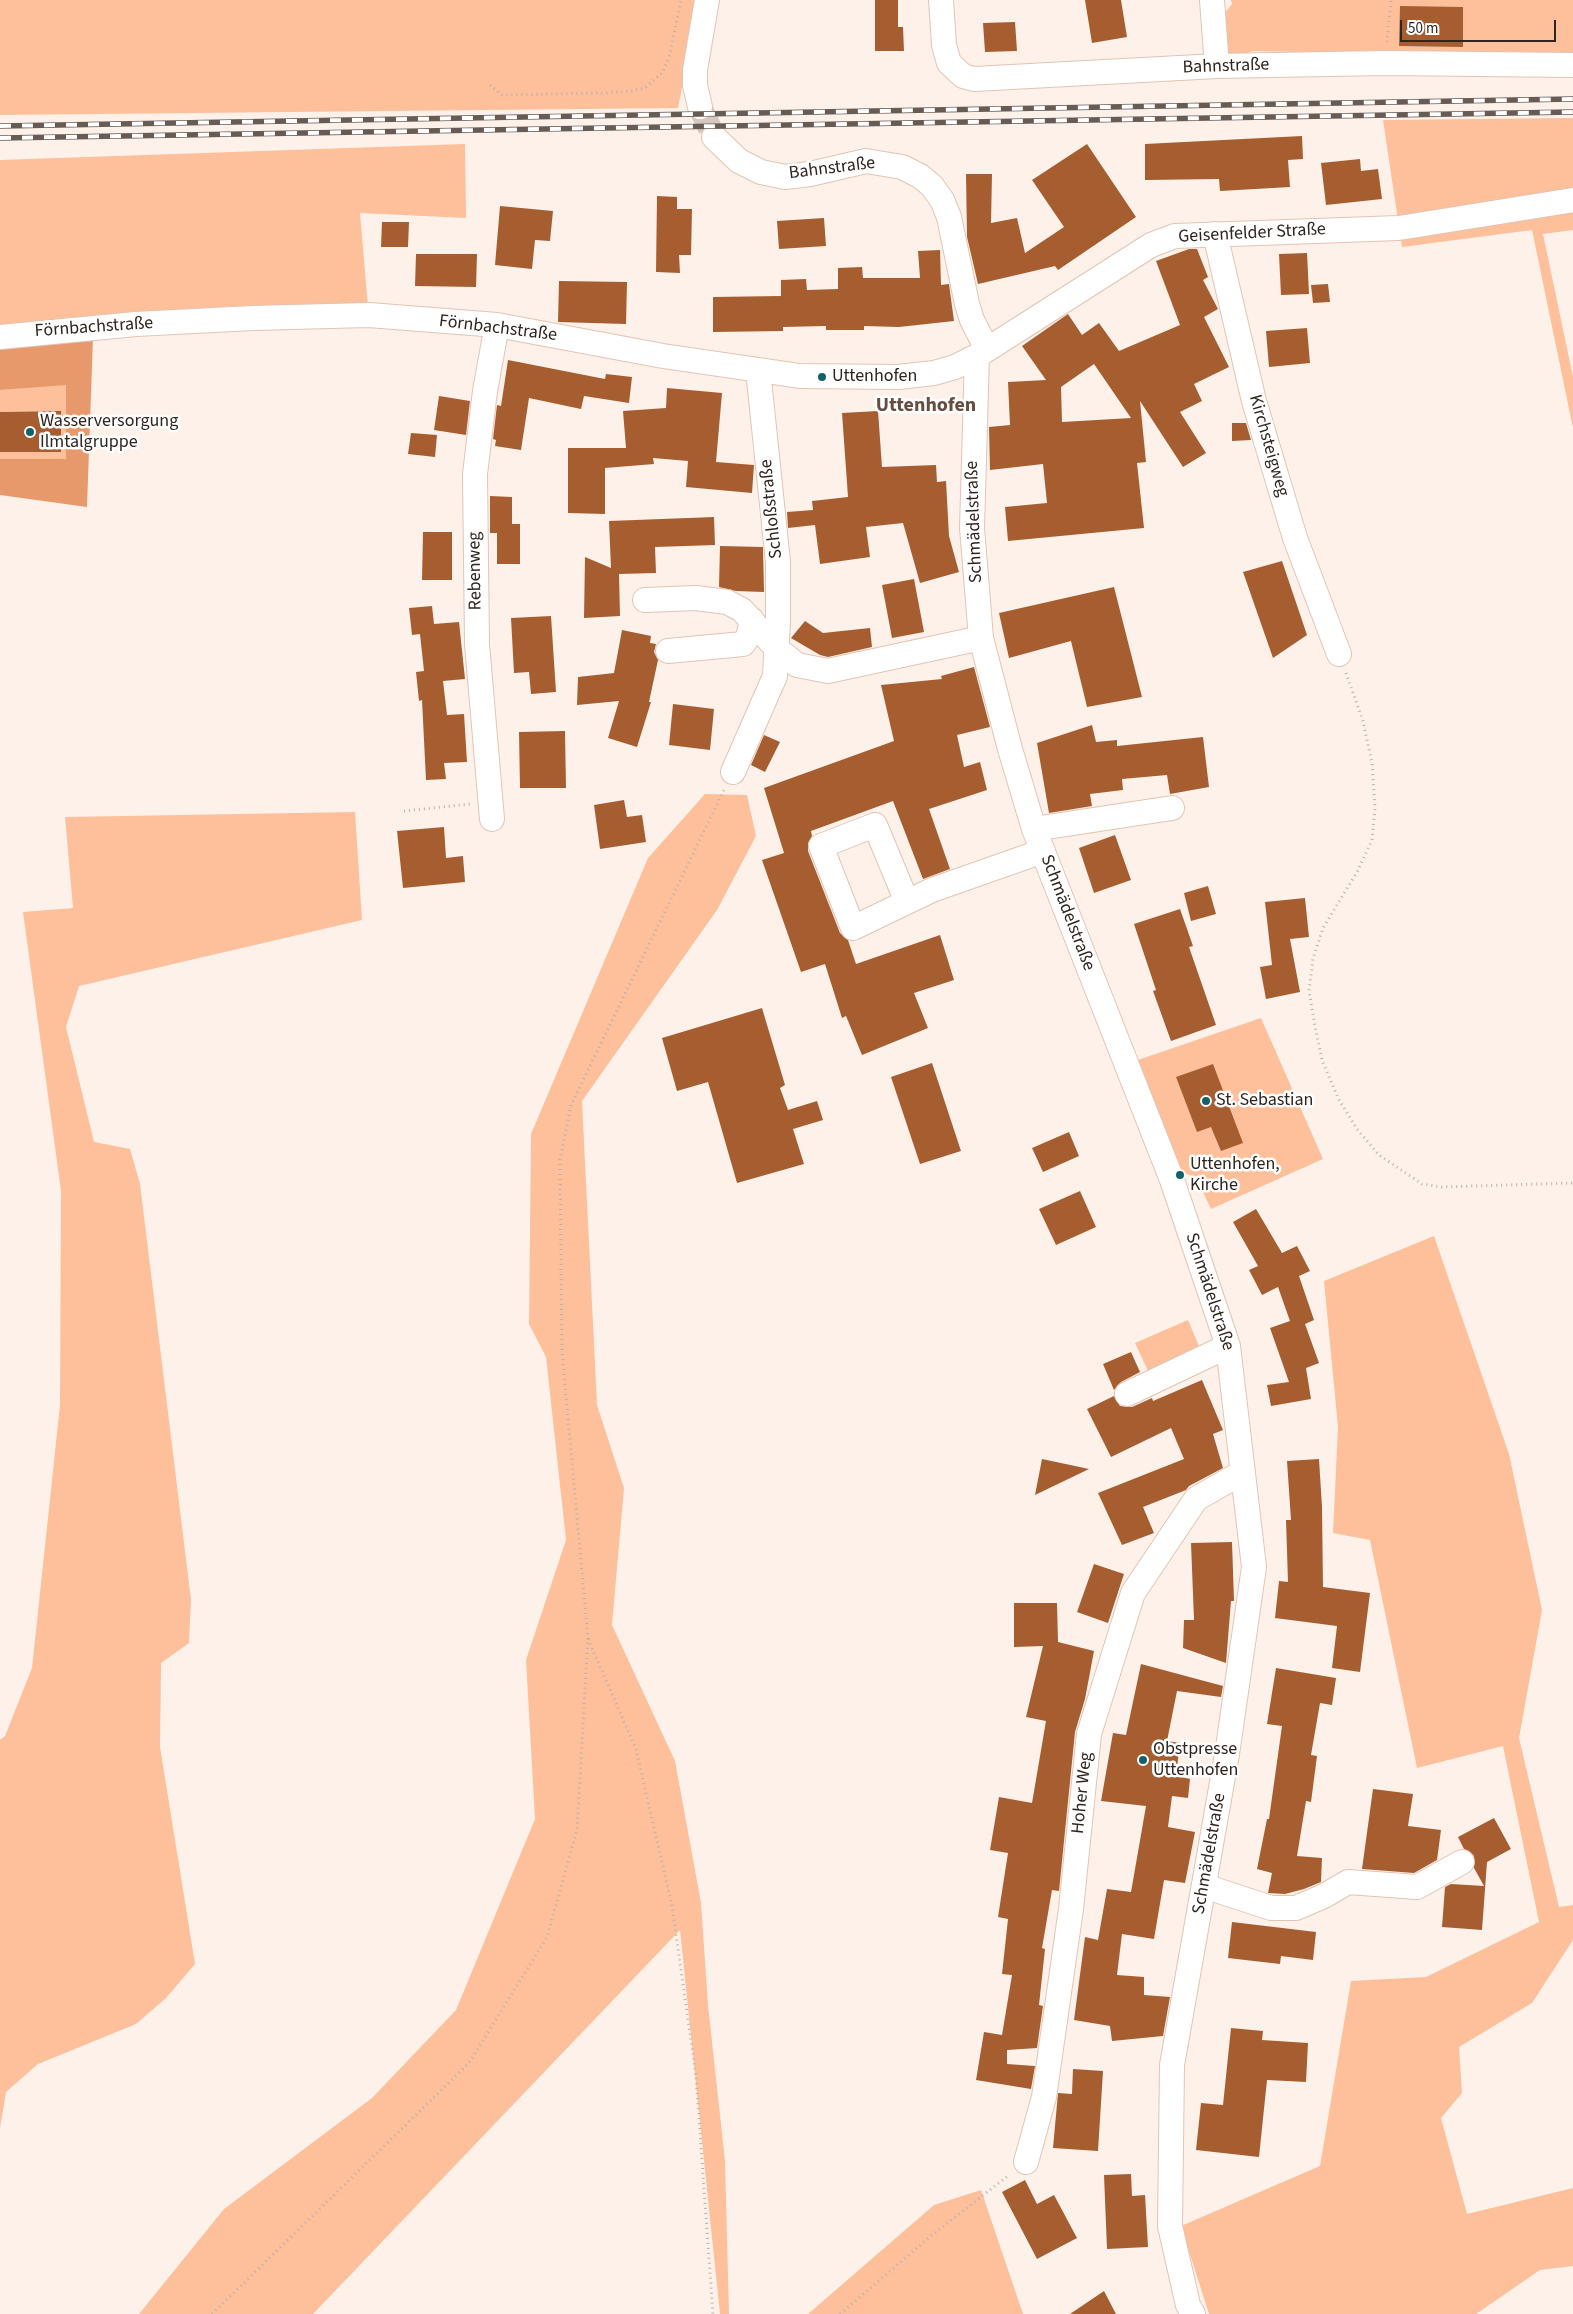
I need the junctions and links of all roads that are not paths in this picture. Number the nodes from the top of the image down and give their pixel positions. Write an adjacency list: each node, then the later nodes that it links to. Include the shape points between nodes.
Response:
1 (707, 0): 6 (street, via 695,70)
2 (941, 0): 5 (street, Bahnstraße, via 948,63 963,76 974,79)
3 (1212, 0): 5 (street)
4 (1573, 65): 5 (street, Bahnstraße, via 1386,63)
5 (1217, 66)
6 (700, 107)
7 (714, 136): 12 (street, Bahnstraße, via 739,162 761,172 784,177 866,161 902,167 920,176 942,200 949,217 967,304)
8 (1573, 200): 9 (street, Geisenfelder Straße, via 1399,228)
9 (1216, 234): 12 (street, Geisenfelder Straße, via 1175,236 1150,245); 19 (street, Kirchsteigweg, via 1254,401 1295,538)
10 (497, 325): 11 (street, Förnbachstraße, via 369,315 136,324); 13 (street, Förnbachstraße); 22 (street, Rebenweg, via 475,474 477,644)
11 (0, 337)
12 (982, 352): 13 (street, Förnbachstraße, via 955,367 898,377 808,376); 16 (street, Schmädelstraße, via 972,528)
13 (758, 370): 17 (street, Schloßstraße, via 778,562)
14 (645, 600): 15 (street, via 696,598 727,602)
15 (747, 615): 17 (street); 18 (street, via 748,637 743,644)
16 (981, 638): 17 (street, via 828,671 797,665); 23 (street, Schmädelstraße)
17 (776, 648): 20 (street, Schloßstraße, via 774,676)
18 (668, 651)
19 (1339, 654)
20 (733, 772)
21 (1172, 808): 23 (street)
22 (492, 810)
23 (1034, 829): 24 (street, Schmädelstraße)
24 (1043, 851): 25 (street); 26 (street, Schmädelstraße, via 1172,1180)
25 (907, 902)
26 (1228, 1346): 27 (street); 28 (street, Schmädelstraße)
27 (1127, 1394)
28 (1243, 1472): 30 (street, Schmädelstraße, via 1254,1567); 31 (street, Hoher Weg, via 1196,1499 1133,1593 1089,1734 1071,1908 1044,2097)
29 (1462, 1862): 30 (street, via 1417,1887 1348,1882 1296,1908 1271,1908)
30 (1204, 1886): 32 (street, Schmädelstraße, via 1172,2065 1170,2226 1188,2305)
31 (1026, 2162)
32 (1193, 2314)

